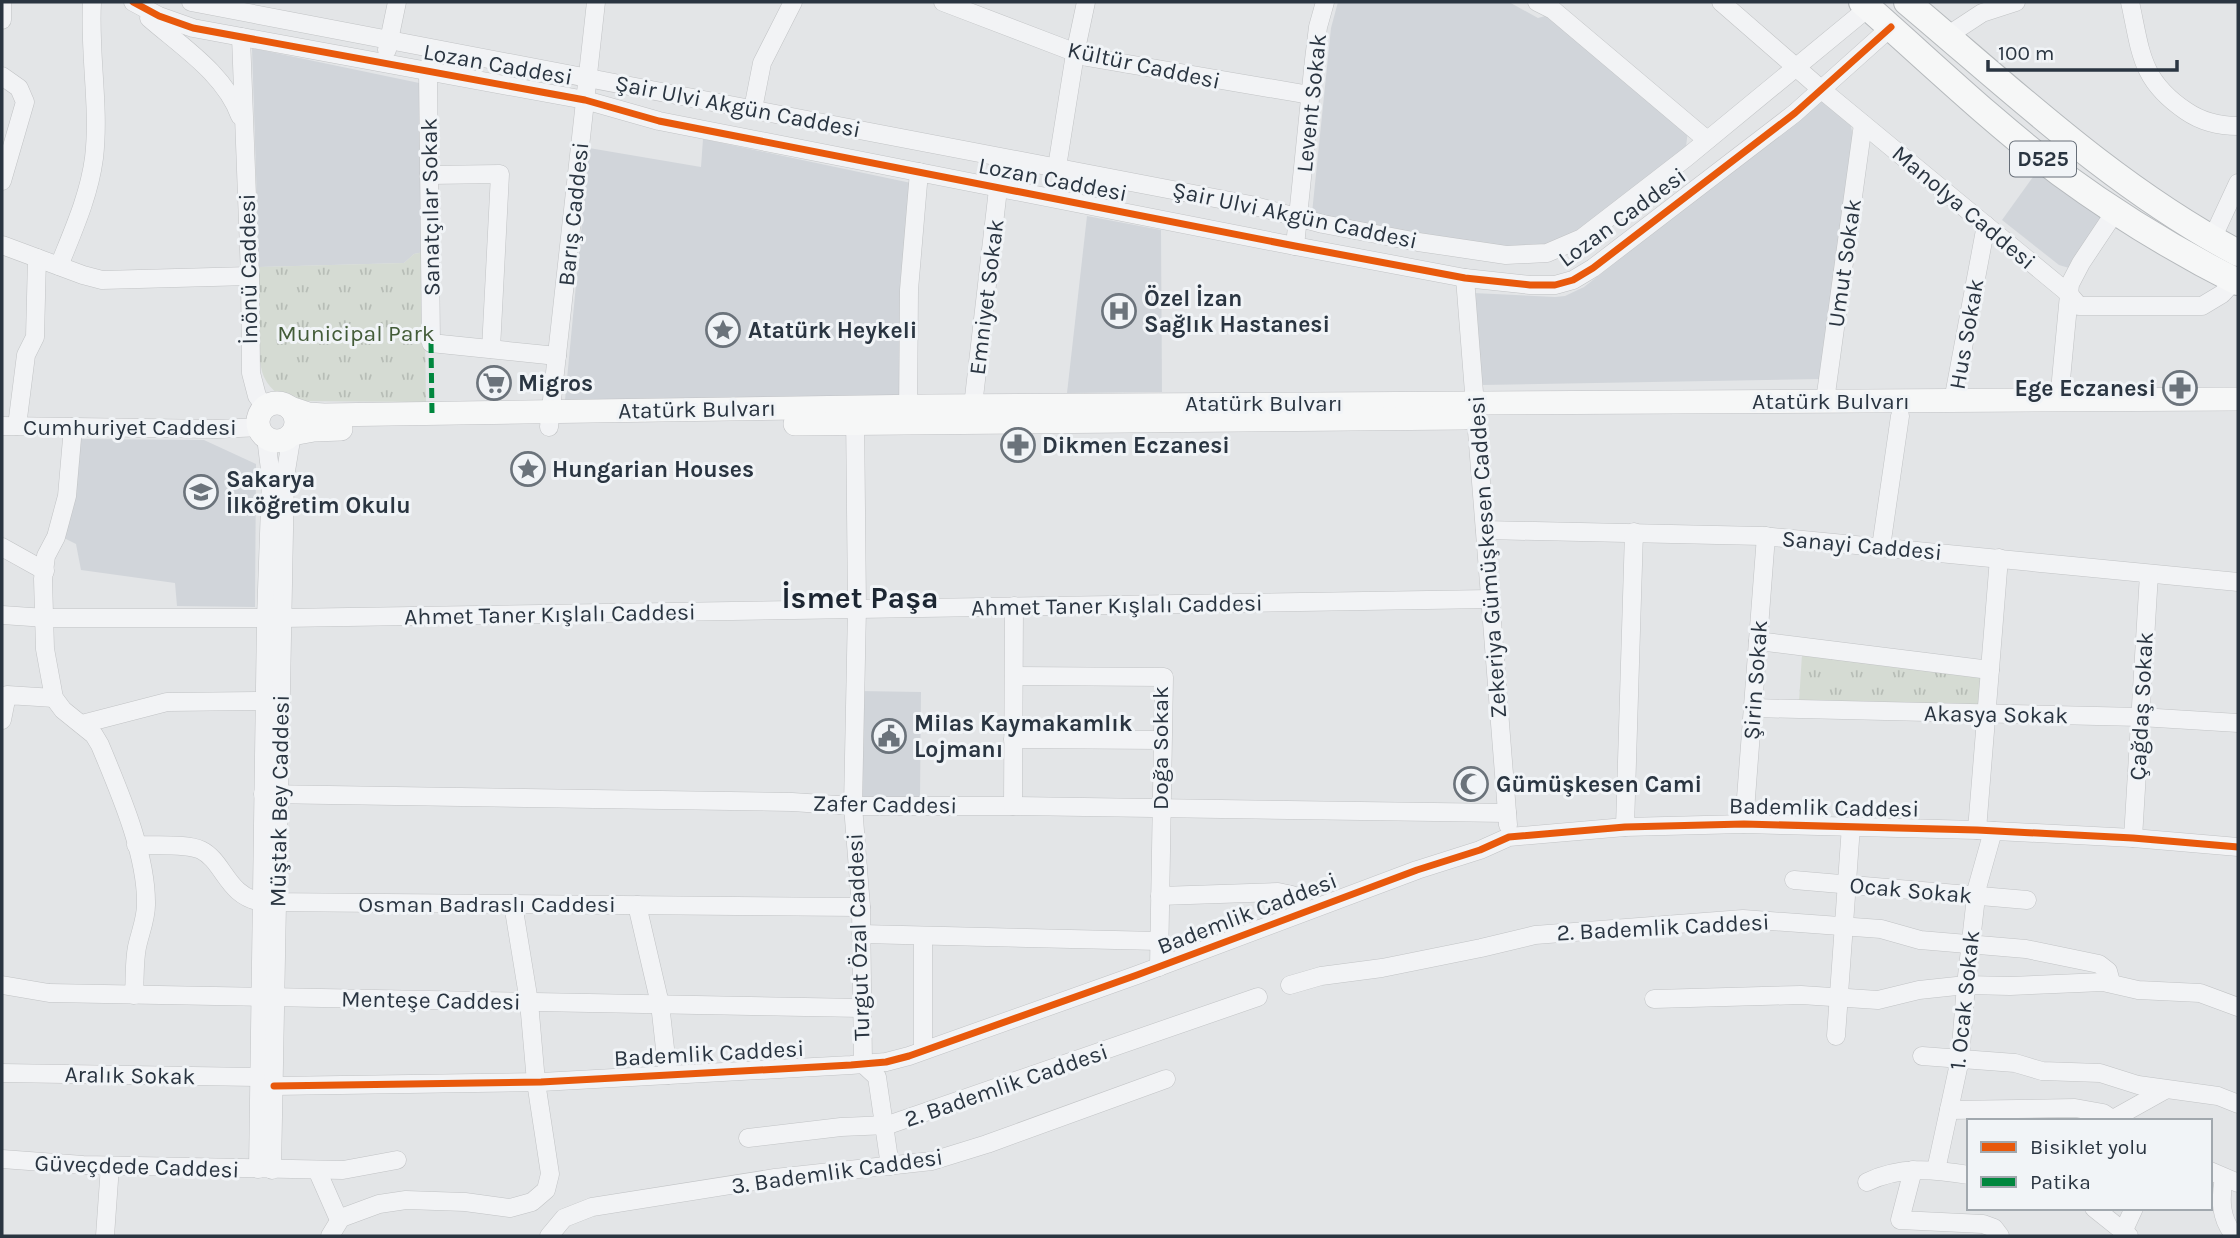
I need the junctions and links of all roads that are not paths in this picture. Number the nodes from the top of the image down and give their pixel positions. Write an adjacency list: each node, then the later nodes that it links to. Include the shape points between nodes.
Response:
1 (2, 2): 18 (street)
2 (92, 2): 51 (street, via 94,158 83,207)
3 (132, 2): 21 (street, Lozan Caddesi, via 183,26); 35 (street, İnönü Caddesi, via 217,79 233,99)
4 (191, 2): 22 (street, Şair Ulvi Akgün Caddesi)
5 (397, 2): 22 (street)
6 (596, 2): 28 (street, Barış Caddesi)
7 (793, 2): 32 (street, via 762,63)
8 (943, 2): 17 (street, Kültür Caddesi)
9 (1086, 2): 23 (street)
10 (1325, 2): 30 (street, Levent Sokak)
11 (1721, 2): 25 (street, Manolya Caddesi)
12 (1907, 2): 20 (highway, D525)
13 (2016, 2): 20 (street, via 1982,13)
14 (2130, 2): 34 (street, via 2142,57 2160,92 2203,121)
15 (1545, 3): 36 (street)
16 (1865, 5): 19 (highway, D525); 25 (street, Şair Ulvi Akgün Caddesi)
17 (974, 8): 23 (street, Kültür Caddesi)
18 (2, 20)
19 (1891, 27): 29 (street, Lozan Caddesi); 43 (highway, D525, via 2030,149)
20 (1947, 36): 46 (highway, D525, via 2110,172)
21 (241, 37): 24 (street, Lozan Caddesi); 35 (street, İnönü Caddesi)
22 (389, 40): 24 (street); 28 (street, Şair Ulvi Akgün Caddesi)
23 (1075, 54): 30 (street, Kültür Caddesi); 37 (street)
24 (383, 63): 26 (street, Lozan Caddesi)
25 (1796, 68): 29 (street, Manolya Caddesi); 36 (street, Şair Ulvi Akgün Caddesi)
26 (428, 71): 31 (street, Lozan Caddesi); 39 (street, Sanatçılar Sokak)
27 (2, 76): 40 (street, via 19,88 24,107)
28 (588, 78): 31 (street, Barış Caddesi); 32 (street, Şair Ulvi Akgün Caddesi)
29 (1822, 90): 33 (street, Manolya Caddesi); 53 (street, Lozan Caddesi, via 1573,280 1544,286)
30 (1310, 96): 44 (street, Levent Sokak)
31 (585, 100): 38 (street, Lozan Caddesi, via 659,121); 57 (street, Barış Caddesi)
32 (753, 109): 37 (street, Şair Ulvi Akgün Caddesi)
33 (1863, 124): 45 (street, Manolya Caddesi); 59 (street, Umut Sokak)
34 (2238, 125)
35 (244, 126): 52 (street, İnönü Caddesi)
36 (1707, 140): 44 (street, Şair Ulvi Akgün Caddesi, via 1582,238 1548,253 1463,249)
37 (1057, 167): 44 (street, Şair Ulvi Akgün Caddesi)
38 (919, 172): 42 (street, Lozan Caddesi); 67 (street, via 911,250)
39 (429, 175): 56 (street, Sanatçılar Sokak, via 431,343); 56 (street, via 500,174)
40 (2, 181)
41 (2238, 183): 46 (street)
42 (998, 188): 48 (street, Lozan Caddesi); 62 (street, Emniyet Sokak)
43 (2115, 212): 54 (highway, D525); 55 (street, via 2073,274)
44 (1298, 216): 48 (street, Levent Sokak)
45 (1986, 225): 55 (street, Manolya Caddesi); 60 (street, Hus Sokak)
46 (2212, 239): 49 (highway, D525)
47 (2, 245): 50 (street)
48 (1295, 246): 53 (street, Lozan Caddesi)
49 (2238, 253)
50 (37, 258): 51 (street); 71 (street, via 35,337 26,355)
51 (59, 266): 52 (street, via 102,280)
52 (250, 276): 70 (street, İnönü Caddesi, via 251,373)
53 (1465, 278): 64 (street, Zekeriya Gümüşkesen Caddesi)
54 (2236, 281): 55 (street, Manolya Caddesi, via 2213,300 2189,308 2079,306)
55 (2068, 293): 61 (street)
56 (491, 349): 57 (street)
57 (557, 356): 69 (street, Barış Caddesi)
58 (2238, 399): 61 (main road, Atatürk Bulvarı)
59 (1825, 401): 60 (main road, Atatürk Bulvarı); 64 (main road, Atatürk Bulvarı)
60 (1953, 401): 61 (main road, Atatürk Bulvarı)
61 (2059, 401)
62 (973, 406): 64 (main road, Atatürk Bulvarı); 67 (main road, Atatürk Bulvarı)
63 (290, 408): 69 (main road, Atatürk Bulvarı, via 324,415); 70 (main road, via 275,403); 73 (main road, via 296,424)
64 (1475, 410): 67 (main road, Atatürk Bulvarı); 68 (main road, Atatürk Bulvarı); 74 (street, Zekeriya Gümüşkesen Caddesi)
65 (2238, 414): 68 (main road, Atatürk Bulvarı)
66 (855, 415): 67 (main road, Atatürk Bulvarı); 69 (main road, Atatürk Bulvarı); 85 (street, Turgut Özal Caddesi)
67 (908, 415)
68 (1900, 416): 78 (street)
69 (550, 419): 73 (main road, Atatürk Bulvarı, via 314,429)
70 (263, 424): 72 (street, Cumhuriyet Caddesi, via 217,429); 73 (main road, via 277,441); 88 (street, Müştak Bey Caddesi, via 271,478)
71 (10, 426): 72 (street, Cumhuriyet Caddesi)
72 (73, 427): 80 (street, via 66,496)
73 (292, 434): 88 (street, Müştak Bey Caddesi)
74 (1485, 530): 75 (street, Sanayi Caddesi); 83 (street, Zekeriya Gümüşkesen Caddesi)
75 (1634, 532): 76 (street, Sanayi Caddesi); 109 (street)
76 (1766, 536): 78 (street, Sanayi Caddesi); 89 (street, Şirin Sokak)
77 (2, 547): 80 (street)
78 (1881, 547): 79 (street, Sanayi Caddesi)
79 (1998, 558): 81 (street, Sanayi Caddesi); 90 (street, 1. Ocak Sokak)
80 (45, 571): 87 (street)
81 (2149, 574): 82 (street, Sanayi Caddesi); 96 (street, Çağdaş Sokak)
82 (2238, 582)
83 (1490, 599): 84 (street, Ahmet Taner Kışlalı Caddesi); 106 (street, Zekeriya Gümüşkesen Caddesi)
84 (1014, 606): 85 (street, Ahmet Taner Kışlalı Caddesi); 91 (street)
85 (857, 608): 88 (street, Ahmet Taner Kışlalı Caddesi); 103 (street, Turgut Özal Caddesi)
86 (2, 615): 87 (street, Ahmet Taner Kışlalı Caddesi)
87 (46, 618): 88 (street, Ahmet Taner Kışlalı Caddesi); 92 (street, via 45,649)
88 (274, 618): 93 (street, Müştak Bey Caddesi); 102 (street, Müştak Bey Caddesi)
89 (1758, 641): 90 (street, Akasya Sokak); 94 (street, Şirin Sokak)
90 (1990, 670): 95 (street, 1. Ocak Sokak)
91 (1014, 676): 100 (street); 101 (street, Doğa Sokak, via 1164,677)
92 (54, 698): 97 (street, via 8,695); 99 (street)
93 (265, 701): 99 (street, via 167,702); 102 (street, Müştak Bey Caddesi)
94 (1753, 708): 95 (street, Akasya Sokak); 107 (street, Şirin Sokak)
95 (1986, 713): 96 (street, Akasya Sokak); 110 (street, 1. Ocak Sokak)
96 (2140, 717): 98 (street, Akasya Sokak); 112 (street, Çağdaş Sokak)
97 (2, 720)
98 (2238, 723)
99 (82, 724): 113 (street, via 100,745)
100 (1013, 739): 101 (street); 104 (street)
101 (1162, 740): 105 (street, Doğa Sokak)
102 (271, 794): 103 (street, Zafer Caddesi); 120 (street, Müştak Bey Caddesi)
103 (853, 806): 104 (street, Zafer Caddesi); 123 (street, Turgut Özal Caddesi)
104 (1013, 806): 105 (street, Zafer Caddesi)
105 (1161, 808): 106 (street, Zafer Caddesi); 117 (street, Doğa Sokak)
106 (1507, 813): 111 (street, Zekeriya Gümüşkesen Caddesi)
107 (1744, 824): 108 (street, Bademlik Caddesi); 109 (street, Bademlik Caddesi)
108 (1851, 826): 110 (street, Bademlik Caddesi); 116 (street)
109 (1625, 827): 111 (street, Bademlik Caddesi)
110 (1985, 831): 112 (street, Bademlik Caddesi); 118 (street, 1. Ocak Sokak)
111 (1509, 837): 124 (street, Bademlik Caddesi)
112 (2133, 838): 114 (street, Bademlik Caddesi)
113 (136, 845): 120 (street, via 203,851 241,894); 135 (street, via 146,902)
114 (2238, 847)
115 (1794, 880): 116 (street, Ocak Sokak)
116 (1847, 884): 118 (street, Ocak Sokak); 125 (street)
117 (1160, 895): 124 (street, via 1278,892 1292,895); 128 (street, Doğa Sokak)
118 (1976, 896): 119 (street, Ocak Sokak); 129 (street, 1. Ocak Sokak)
119 (2027, 900)
120 (269, 902): 121 (street, Osman Badraslı Caddesi); 136 (street, Müştak Bey Caddesi)
121 (513, 904): 122 (street, Osman Badraslı Caddesi); 140 (street)
122 (637, 905): 123 (street, Osman Badraslı Caddesi); 141 (street)
123 (860, 907): 126 (street, Turgut Özal Caddesi)
124 (1306, 911): 130 (street, Bademlik Caddesi)
125 (1844, 925): 129 (street, 2. Bademlik Caddesi); 133 (street, 2. Bademlik Caddesi, via 1733,919 1535,934); 138 (street)
126 (861, 934): 127 (street); 143 (street, Turgut Özal Caddesi)
127 (923, 936): 128 (street); 145 (street)
128 (1159, 942): 130 (street, Doğa Sokak)
129 (1970, 945): 131 (street, 2. Bademlik Caddesi, via 2091,961 2104,967); 134 (street, 1. Ocak Sokak)
130 (1159, 967): 145 (street, Bademlik Caddesi)
131 (2111, 982): 134 (street); 142 (street, via 2138,990 2200,993)
132 (2, 985): 135 (street, Menteşe Caddesi, via 49,993)
133 (1290, 985)
134 (1966, 985): 138 (street, via 1885,999); 147 (street, 1. Ocak Sokak)
135 (134, 995): 136 (street, Menteşe Caddesi)
136 (268, 997): 140 (street, Menteşe Caddesi); 152 (street, Müştak Bey Caddesi)
137 (1258, 997): 159 (street, 2. Bademlik Caddesi)
138 (1839, 998): 139 (street); 144 (street)
139 (1654, 999)
140 (529, 1002): 141 (street, Menteşe Caddesi); 153 (street)
141 (660, 1004): 143 (street, Menteşe Caddesi); 150 (street)
142 (2238, 1007)
143 (862, 1008): 148 (street, Turgut Özal Caddesi)
144 (1836, 1036)
145 (923, 1050): 148 (street, Bademlik Caddesi)
146 (1922, 1056): 147 (street)
147 (1960, 1059): 154 (street, via 2100,1073); 156 (street, 1. Ocak Sokak)
148 (863, 1064): 150 (street, Bademlik Caddesi); 159 (street, Turgut Özal Caddesi, via 877,1077)
149 (2, 1073): 152 (street, Aralık Sokak)
150 (668, 1075): 153 (street, Bademlik Caddesi)
151 (1166, 1079): 164 (street, 3. Bademlik Caddesi, via 975,1148 932,1161)
152 (266, 1082): 153 (street, Bademlik Caddesi); 165 (street, Müştak Bey Caddesi)
153 (536, 1082): 174 (street, via 549,1168 546,1190 537,1199 500,1208 475,1202 406,1200 365,1208)
154 (2165, 1090): 155 (street, via 2218,1096); 158 (street)
155 (2238, 1104)
156 (1949, 1110): 157 (street, via 2057,1107 2103,1113); 168 (street, 1. Ocak Sokak)
157 (2112, 1119)
158 (2116, 1119)
159 (885, 1126): 160 (street, 2. Bademlik Caddesi); 164 (street, Turgut Özal Caddesi)
160 (748, 1138)
161 (2, 1158): 163 (street, Güveçdede Caddesi)
162 (397, 1160): 166 (street, Güveçdede Caddesi)
163 (110, 1166): 165 (street, Güveçdede Caddesi); 177 (street)
164 (890, 1166): 175 (street, 3. Bademlik Caddesi, via 775,1178 592,1208 564,1218)
165 (265, 1170): 166 (street, Güveçdede Caddesi)
166 (317, 1170): 174 (street)
167 (1913, 1170): 168 (street); 171 (street); 179 (street, via 1900,1220 1983,1224)
168 (1936, 1170): 169 (street)
169 (1967, 1175)
170 (2224, 1177): 180 (street, via 2222,1212)
171 (1867, 1182)
172 (2096, 1210): 176 (street)
173 (2133, 1210): 176 (street)
174 (339, 1220): 178 (street)
175 (552, 1234)
176 (2126, 1234)
177 (105, 1236)
178 (330, 1236)
179 (2000, 1236)
180 (2235, 1236)

